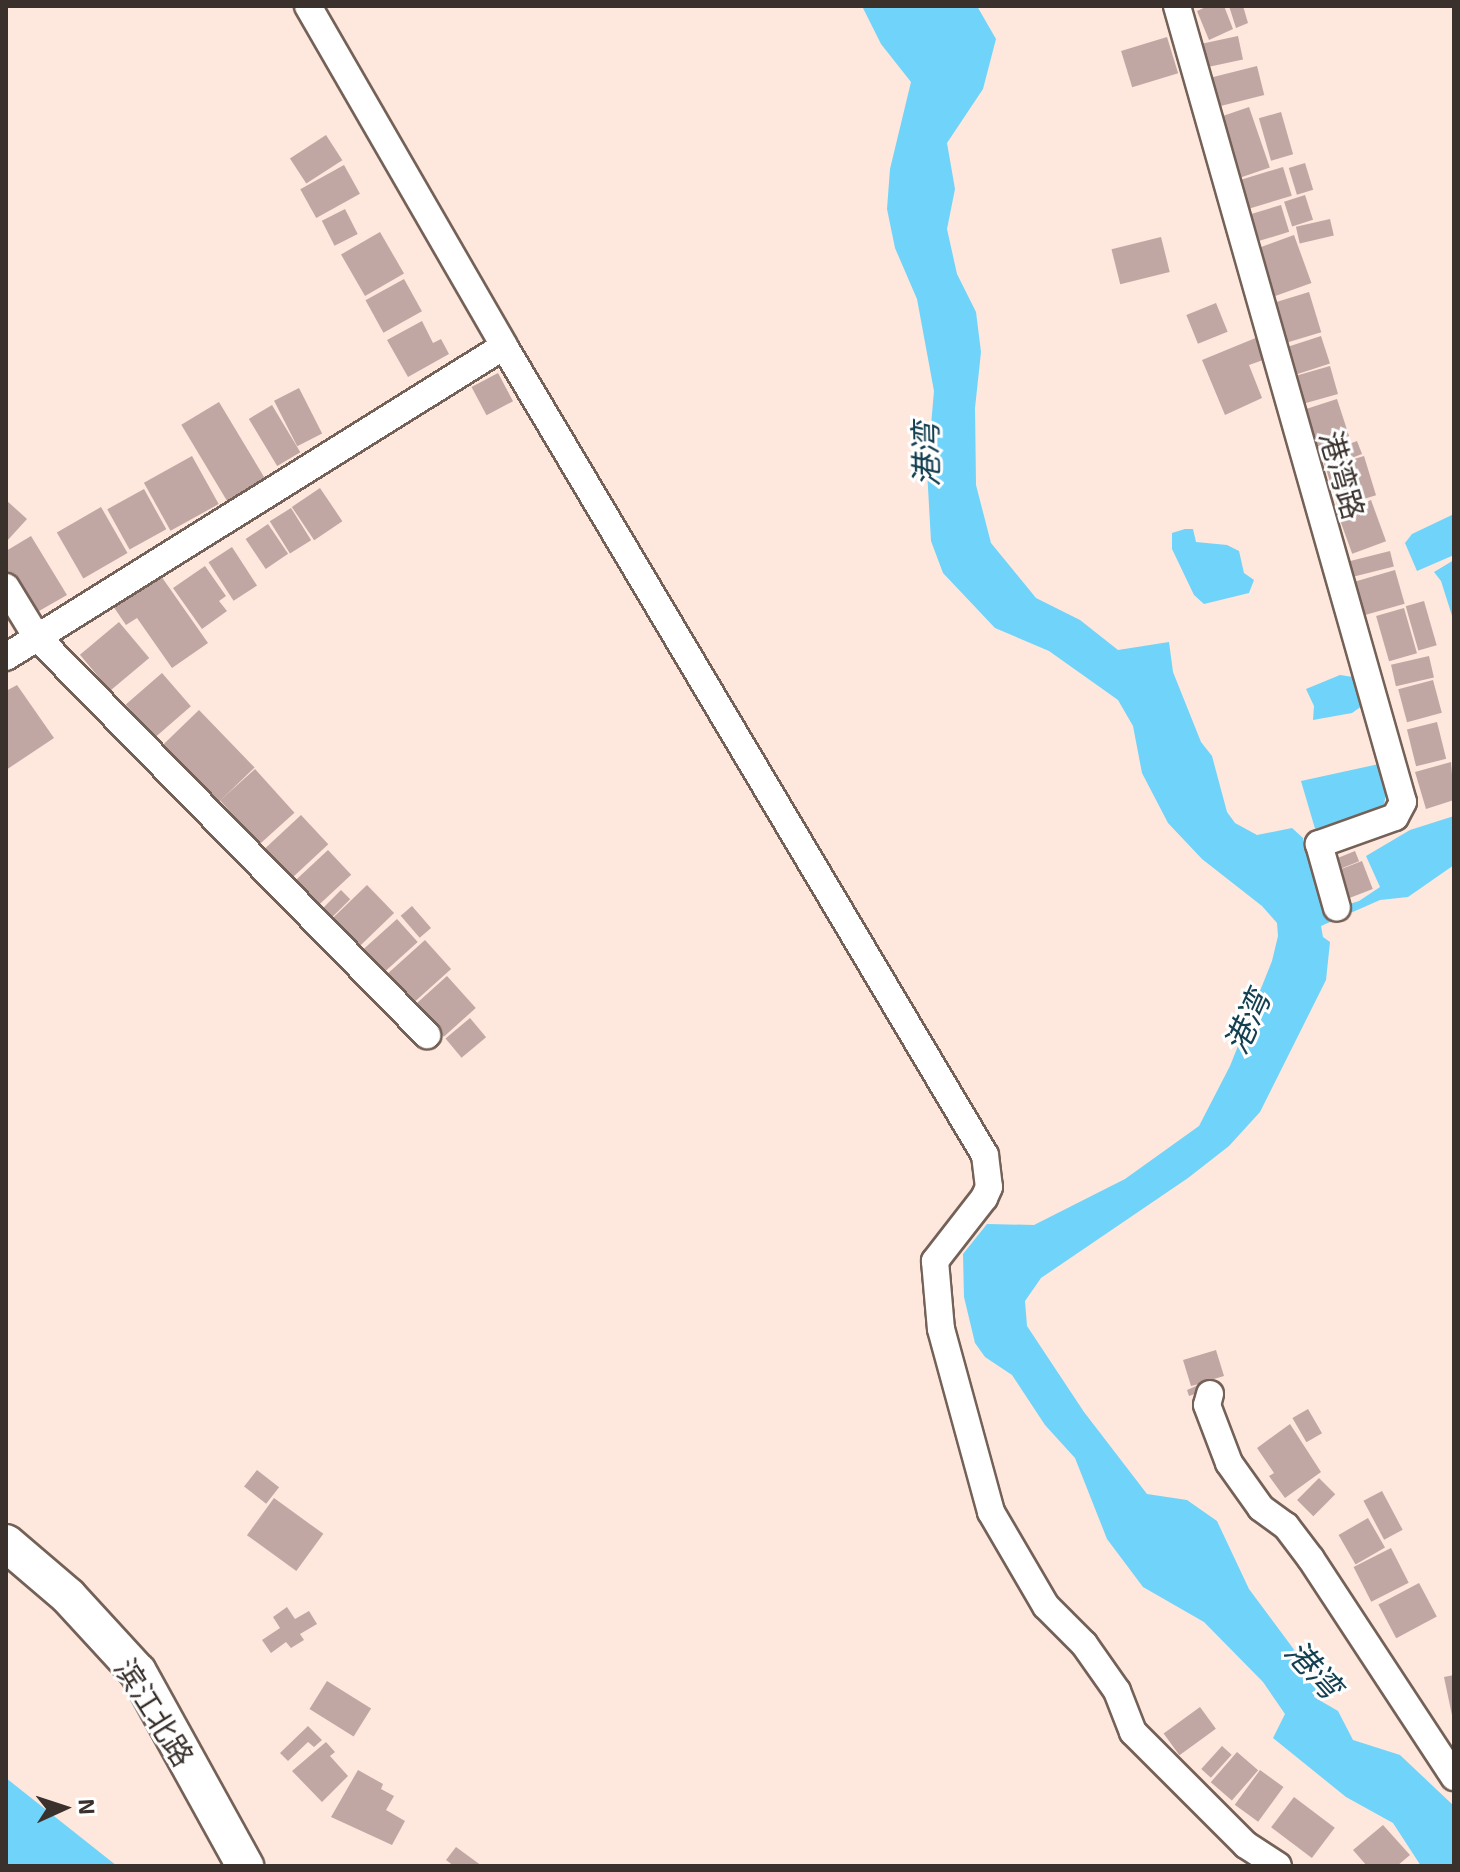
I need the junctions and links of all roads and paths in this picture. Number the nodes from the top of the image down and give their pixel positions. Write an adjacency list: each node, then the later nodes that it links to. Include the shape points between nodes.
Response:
1 (308, 6): 3 (street)
2 (1177, 6): 7 (street, 港湾路, via 1403,802 1395,817 1319,844)
3 (504, 346): 5 (street); 13 (street, via 985,1155 989,1187 984,1198 935,1261 941,1329 991,1512 1046,1606 1084,1644 1117,1691 1133,1732 1246,1845)
4 (6, 587): 5 (street)
5 (36, 636): 6 (street); 8 (street)
6 (6, 657)
7 (1337, 908)
8 (427, 1035)
9 (1210, 1394): 11 (street, via 1207,1405 1229,1463 1261,1508 1286,1526 1311,1559)
10 (6, 1543): 12 (street, 滨江北路, via 68,1596 138,1672)
11 (1454, 1777)
12 (245, 1866)
13 (1278, 1866)

